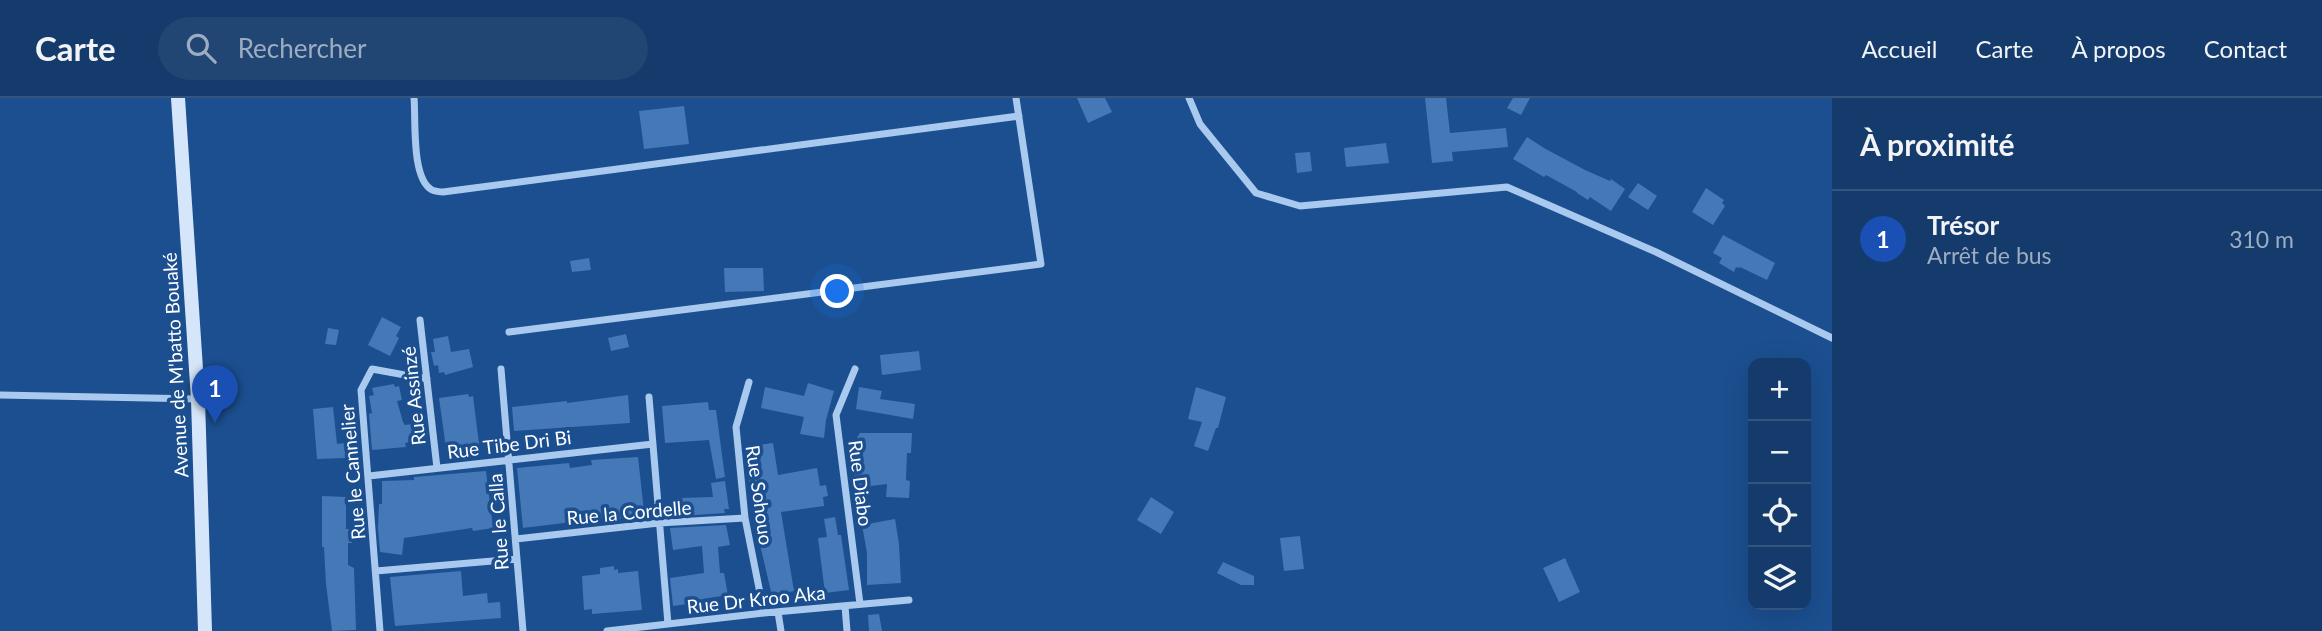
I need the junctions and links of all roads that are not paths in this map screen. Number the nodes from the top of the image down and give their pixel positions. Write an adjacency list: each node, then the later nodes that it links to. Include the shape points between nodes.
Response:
1 (178, 98): 15 (street, Avenue de M'batto Bouaké)
2 (414, 98): 5 (street, via 422,180 432,190 443,192)
3 (1016, 98): 5 (street)
4 (1189, 98): 8 (street, via 1200,124 1256,193 1300,206 1507,187 1656,252)
5 (1019, 116): 7 (street, via 1041,264)
6 (420, 320): 11 (street, Rue Assinzé)
7 (509, 332)
8 (1832, 338)
9 (500, 369): 17 (street, Rue le Calla)
10 (855, 369): 26 (street, Rue Diabo, via 836,415)
11 (427, 379): 18 (street, Rue Assinzé); 19 (street, Rue le Cannelier, via 372,369 361,390)
12 (749, 382): 20 (street, Rue Sohouo, via 736,427)
13 (0, 395): 15 (street)
14 (649, 397): 16 (street)
15 (198, 399): 31 (street, Avenue de M'batto Bouaké)
16 (653, 444): 17 (street, Rue Tibe Dri Bi); 21 (street)
17 (509, 460): 18 (street, Rue Tibe Dri Bi); 22 (street, Rue le Calla)
18 (437, 468): 19 (street, Rue Tibe Dri Bi)
19 (369, 476): 24 (street, Rue le Cannelier)
20 (746, 518): 21 (street, Rue la Cordelle); 29 (street, Rue Sohouo)
21 (659, 523): 22 (street, Rue la Cordelle); 30 (street)
22 (516, 539): 23 (street, Rue le Calla)
23 (517, 559): 24 (street); 33 (street, Rue le Calla)
24 (376, 571): 32 (street, Rue le Cannelier)
25 (909, 600): 26 (street, Rue Dr Kroo Aka)
26 (860, 604): 27 (street, Rue Dr Kroo Aka)
27 (845, 606): 28 (street, Rue Dr Kroo Aka); 36 (street)
28 (778, 612): 29 (street, Rue Dr Kroo Aka); 35 (street)
29 (764, 613): 30 (street, Rue Dr Kroo Aka)
30 (668, 624): 34 (street, Rue Dr Kroo Aka)
31 (205, 631)
32 (380, 631)
33 (523, 631)
34 (607, 631)
35 (781, 631)
36 (847, 631)

